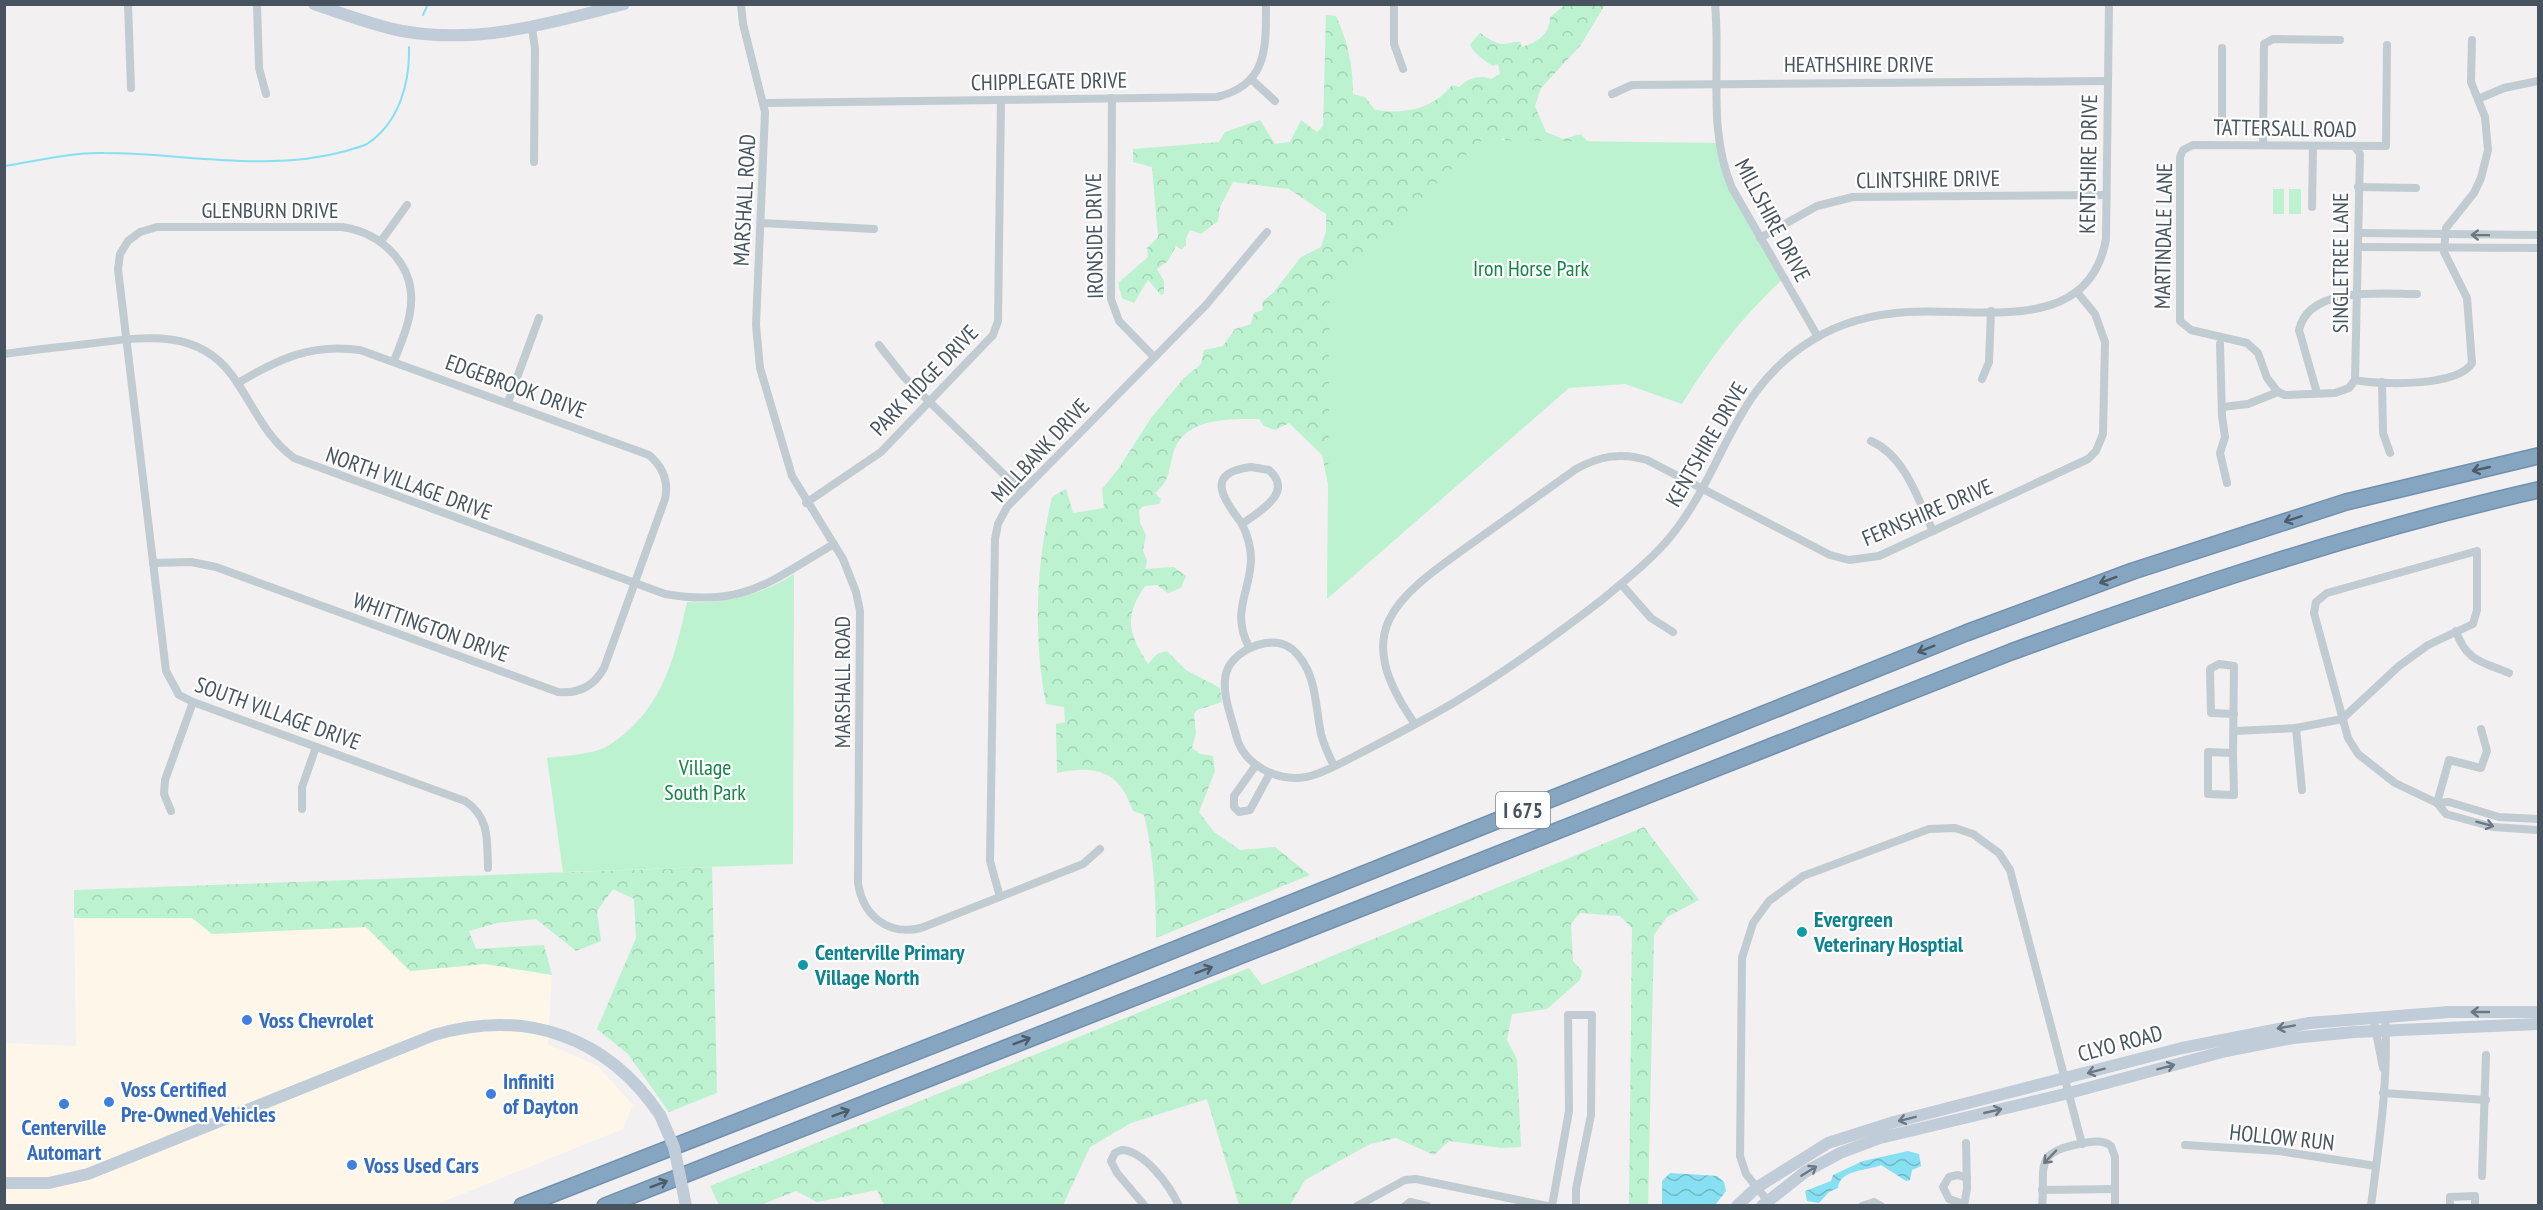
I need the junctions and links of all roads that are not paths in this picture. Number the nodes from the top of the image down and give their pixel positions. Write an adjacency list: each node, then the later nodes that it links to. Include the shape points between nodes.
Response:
1 (129, 4): 20 (street)
2 (257, 4): 21 (street, via 259,68)
3 (314, 4): 10 (street, via 384,27 425,34 483,35)
4 (624, 4): 10 (street)
5 (741, 4): 27 (street, MARSHALL ROAD)
6 (1266, 4): 16 (street, via 1265,53)
7 (1394, 4): 15 (street, via 1395,44)
8 (1715, 4): 19 (street, MILLSHIRE DRIVE)
9 (2109, 4): 17 (street, KENTSHIRE DRIVE)
10 (532, 28): 33 (street)
11 (2340, 40): 29 (street, via 2273,39 2264,44)
12 (2472, 40): 24 (street, via 2470,82)
13 (2387, 45): 31 (street, TATTERSALL ROAD, via 2386,146)
14 (2222, 48): 28 (street)
15 (1403, 69)
16 (1251, 79): 23 (street, CHIPPLEGATE DRIVE, via 1238,90 1217,96); 26 (street)
17 (2108, 81): 19 (street, HEATHSHIRE DRIVE); 36 (street, KENTSHIRE DRIVE)
18 (2538, 81): 24 (street, via 2504,88)
19 (1716, 83): 22 (street, HEATHSHIRE DRIVE, via 1632,85); 45 (street, MILLSHIRE DRIVE, via 1723,167)
20 (131, 88)
21 (266, 94)
22 (1612, 94)
23 (1112, 98): 25 (street, CHIPPLEGATE DRIVE); 60 (street, IRONSIDE DRIVE, via 1111,299 1119,321)
24 (2478, 99): 43 (street, via 2488,133 2486,165 2474,193)
25 (1001, 100): 27 (street, CHIPPLEGATE DRIVE); 69 (street, PARK RIDGE DRIVE, via 996,328 985,347)
26 (1275, 101)
27 (764, 103): 39 (street, MARSHALL ROAD)
28 (2222, 130)
29 (2263, 145): 30 (street, TATTERSALL ROAD); 32 (street, TATTERSALL ROAD, via 2193,145)
30 (2313, 146): 31 (street, TATTERSALL ROAD); 38 (street)
31 (2355, 147): 34 (street, SINGLETREE LANE, via 2360,154)
32 (2184, 149): 66 (street, MARTINDALE LANE, via 2180,157 2178,316 2191,330 2247,343 2258,353 2267,378)
33 (534, 162)
34 (2358, 187): 35 (street); 42 (street, SINGLETREE LANE)
35 (2416, 188)
36 (2106, 195): 45 (street, CLINTSHIRE DRIVE, via 1853,197 1817,206); 50 (street, KENTSHIRE DRIVE, via 2104,249 2096,269)
37 (407, 204): 46 (street)
38 (2312, 207)
39 (762, 223): 40 (street); 78 (street, MARSHALL ROAD, via 757,354 787,462)
40 (874, 229)
41 (1267, 232): 60 (street, MILLBANK DRIVE, via 1206,305)
42 (2359, 233): 43 (street); 47 (street, SINGLETREE LANE)
43 (2444, 234): 44 (street, one-way to 43); 48 (street)
44 (2538, 236)
45 (1760, 238): 55 (street, MILLSHIRE DRIVE)
46 (381, 241): 56 (street, GLENBURN DRIVE, via 342,227 147,229 128,241 118,261); 61 (street, GLENBURN DRIVE, via 399,260 410,290 409,319)
47 (2359, 247): 48 (street); 51 (street, SINGLETREE LANE)
48 (2444, 248): 49 (street); 64 (street, via 2467,298 2472,363 2460,374 2438,380)
49 (2538, 248)
50 (2077, 292): 53 (street, KENTSHIRE DRIVE, via 2040,309); 80 (street, FERNSHIRE DRIVE, via 2095,314 2105,342 2105,419 2096,451 2075,467)
51 (2358, 294): 52 (street); 63 (street, SINGLETREE LANE); 67 (street, via 2332,298 2300,322)
52 (2416, 294)
53 (1991, 311): 55 (street, KENTSHIRE DRIVE, via 1885,314); 62 (street, via 1990,350)
54 (539, 318): 68 (street)
55 (1818, 337): 75 (street, KENTSHIRE DRIVE, via 1762,383 1741,412)
56 (125, 339): 59 (street, NORTH VILLAGE DRIVE); 65 (street, NORTH VILLAGE DRIVE, via 161,337 195,345 220,362); 82 (street, SOUTH VILLAGE DRIVE)
57 (2220, 344): 70 (street)
58 (879, 345): 69 (street)
59 (4, 354)
60 (1154, 357): 77 (street, MILLBANK DRIVE)
61 (394, 361): 65 (street, EDGEBROOK DRIVE, via 360,350 316,348 285,356); 68 (street, EDGEBROOK DRIVE)
62 (1982, 379)
63 (2355, 380): 64 (street); 67 (street, via 2342,392)
64 (2382, 382): 72 (street, via 2384,433)
65 (238, 383): 83 (street, NORTH VILLAGE DRIVE, via 273,441 300,461)
66 (2278, 392): 67 (street); 70 (street, via 2248,404)
67 (2317, 393)
68 (508, 402): 83 (street, EDGEBROOK DRIVE, via 643,452 661,468 665,498)
69 (930, 403): 77 (street); 78 (street, PARK RIDGE DRIVE, via 870,462)
70 (2222, 407): 74 (street, via 2226,437 2220,453)
71 (1871, 441): 80 (street, via 1886,449 1905,474)
72 (2390, 453)
73 (2538, 456): 131 (highway, I 675, one-way to 131, via 2346,502 2133,571 1966,633)
74 (2227, 483)
75 (1700, 488): 80 (street, FERNSHIRE DRIVE, via 1830,555 1849,560 1880,556); 84 (street, KENTSHIRE DRIVE, via 1664,545); 92 (street, FERNSHIRE DRIVE, via 1637,457 1596,459 1576,469 1415,585 1393,611 1383,648 1390,683)
76 (2538, 490): 132 (highway, I 675, one-way to 76, via 2021,648 2240,571)
77 (1022, 492): 109 (street, MILLBANK DRIVE, via 1002,514 995,539 990,861)
78 (806, 503): 81 (street, MARSHALL ROAD)
79 (1242, 524): 79 (street, via 1221,494 1221,484 1233,470 1263,467 1277,479 1277,494); 87 (street, via 1252,556 1251,576 1240,615)
80 (1933, 531)
81 (834, 544): 83 (street, NORTH VILLAGE DRIVE, via 785,576 742,593 684,597); 109 (street, MARSHALL ROAD, via 856,591 862,631 858,884 862,902 882,924 905,931)
82 (153, 563): 83 (street, WHITTINGTON DRIVE, via 191,562 216,567 565,692 588,687 599,677); 89 (street, SOUTH VILLAGE DRIVE, via 166,671 175,690)
83 (634, 584)
84 (1621, 584): 86 (street, via 1651,618); 92 (street, KENTSHIRE DRIVE, via 1530,653)
85 (2456, 631): 88 (street, via 2462,648 2471,657); 91 (street, via 2399,666); 91 (street, via 2473,624 2476,617 2477,551 2320,598 2314,613)
86 (1673, 632)
87 (1249, 647): 98 (street, via 1232,660 1224,683 1239,746); 99 (street, via 1280,644 1296,653 1316,692 1322,737)
88 (2509, 673)
89 (193, 702): 96 (street, SOUTH VILLAGE DRIVE); 104 (street, via 165,780 164,794)
90 (2234, 714): 90 (street, via 2211,713 2210,669 2219,664 2234,666); 95 (street)
91 (2342, 719): 93 (street); 102 (street, via 2358,754 2376,770)
92 (1415, 724): 99 (street, KENTSHIRE DRIVE)
93 (2296, 728): 95 (street); 101 (street)
94 (2481, 729): 102 (street, via 2487,751 2481,768 2449,760)
95 (2234, 731): 97 (street)
96 (316, 747): 103 (street, via 302,787); 108 (street, SOUTH VILLAGE DRIVE, via 471,805 487,830)
97 (2233, 753): 97 (street, via 2208,752 2208,794 2234,795)
98 (1256, 765): 100 (street); 100 (street, via 1233,798 1239,812 1250,810)
99 (1334, 766): 100 (street, KENTSHIRE DRIVE, via 1302,778)
100 (1270, 773)
101 (2302, 790)
102 (2437, 803): 105 (street, via 2449,802 2499,817); 106 (street, one-way to 106, via 2446,814 2493,826)
103 (302, 808)
104 (171, 811)
105 (2538, 819)
106 (2538, 830)
107 (1100, 849): 109 (street, MARSHALL ROAD, via 1083,864)
108 (488, 868)
109 (1000, 897)
110 (2538, 1012): 111 (street, CLYO ROAD, one-way to 111)
111 (2379, 1016): 113 (street); 115 (street, CLYO ROAD, one-way to 115, via 2246,1034)
112 (2538, 1024): 113 (street, CLYO ROAD)
113 (2380, 1031): 116 (street, CLYO ROAD, one-way to 113, via 2226,1051 2293,1038); 117 (street)
114 (2486, 1055): 118 (street)
115 (2066, 1079): 116 (street); 126 (street, CLYO ROAD, one-way to 126, via 1894,1122 1828,1143); 126 (street, via 2014,880 2005,861 1991,846 1965,831 1942,827 1916,833 1789,884 1769,901 1748,934 1741,976 1740,1156)
116 (2069, 1093): 120 (street); 129 (street, CLYO ROAD, one-way to 116, via 1805,1172 1880,1138)
117 (2383, 1093): 118 (street); 122 (street)
118 (2486, 1100): 123 (street)
119 (1966, 1143): 124 (street)
120 (2082, 1144): 127 (street, via 2104,1142 2112,1146); 128 (street, one-way to 128, via 2049,1154 2042,1168)
121 (2185, 1145): 122 (street, HOLLOW RUN, via 2278,1151)
122 (2376, 1166): 146 (street)
123 (2482, 1176)
124 (1967, 1178): 130 (street); 130 (street, via 1948,1177 1943,1187 1949,1199)
125 (4, 1183): 133 (street, bridge, via 49,1183 88,1174 434,1035 487,1024 538,1028 587,1046 628,1075 660,1115 674,1147)
126 (1756, 1188): 129 (street); 141 (street, CLYO ROAD)
127 (2115, 1189): 128 (street); 145 (street)
128 (2042, 1190): 144 (street)
129 (1767, 1204)
130 (1964, 1205)
131 (522, 1206)
132 (605, 1206)
133 (686, 1206)
134 (1145, 1206): 135 (street, via 1111,1161 1121,1150 1139,1154)
135 (1179, 1206)
136 (1357, 1206): 139 (street, via 1405,1180 1416,1179)
137 (1405, 1206): 138 (street, via 1410,1202)
138 (1427, 1206)
139 (1549, 1206): 140 (street, via 1569,1111 1568,1015 1592,1015 1592,1116)
140 (1576, 1206)
141 (1737, 1206)
142 (1862, 1206): 143 (street, via 1869,1202)
143 (1881, 1206)
144 (2042, 1206)
145 (2115, 1206)
146 (2371, 1206)
147 (2450, 1206): 148 (street, via 2450,1197 2475,1196)
148 (2475, 1206)

